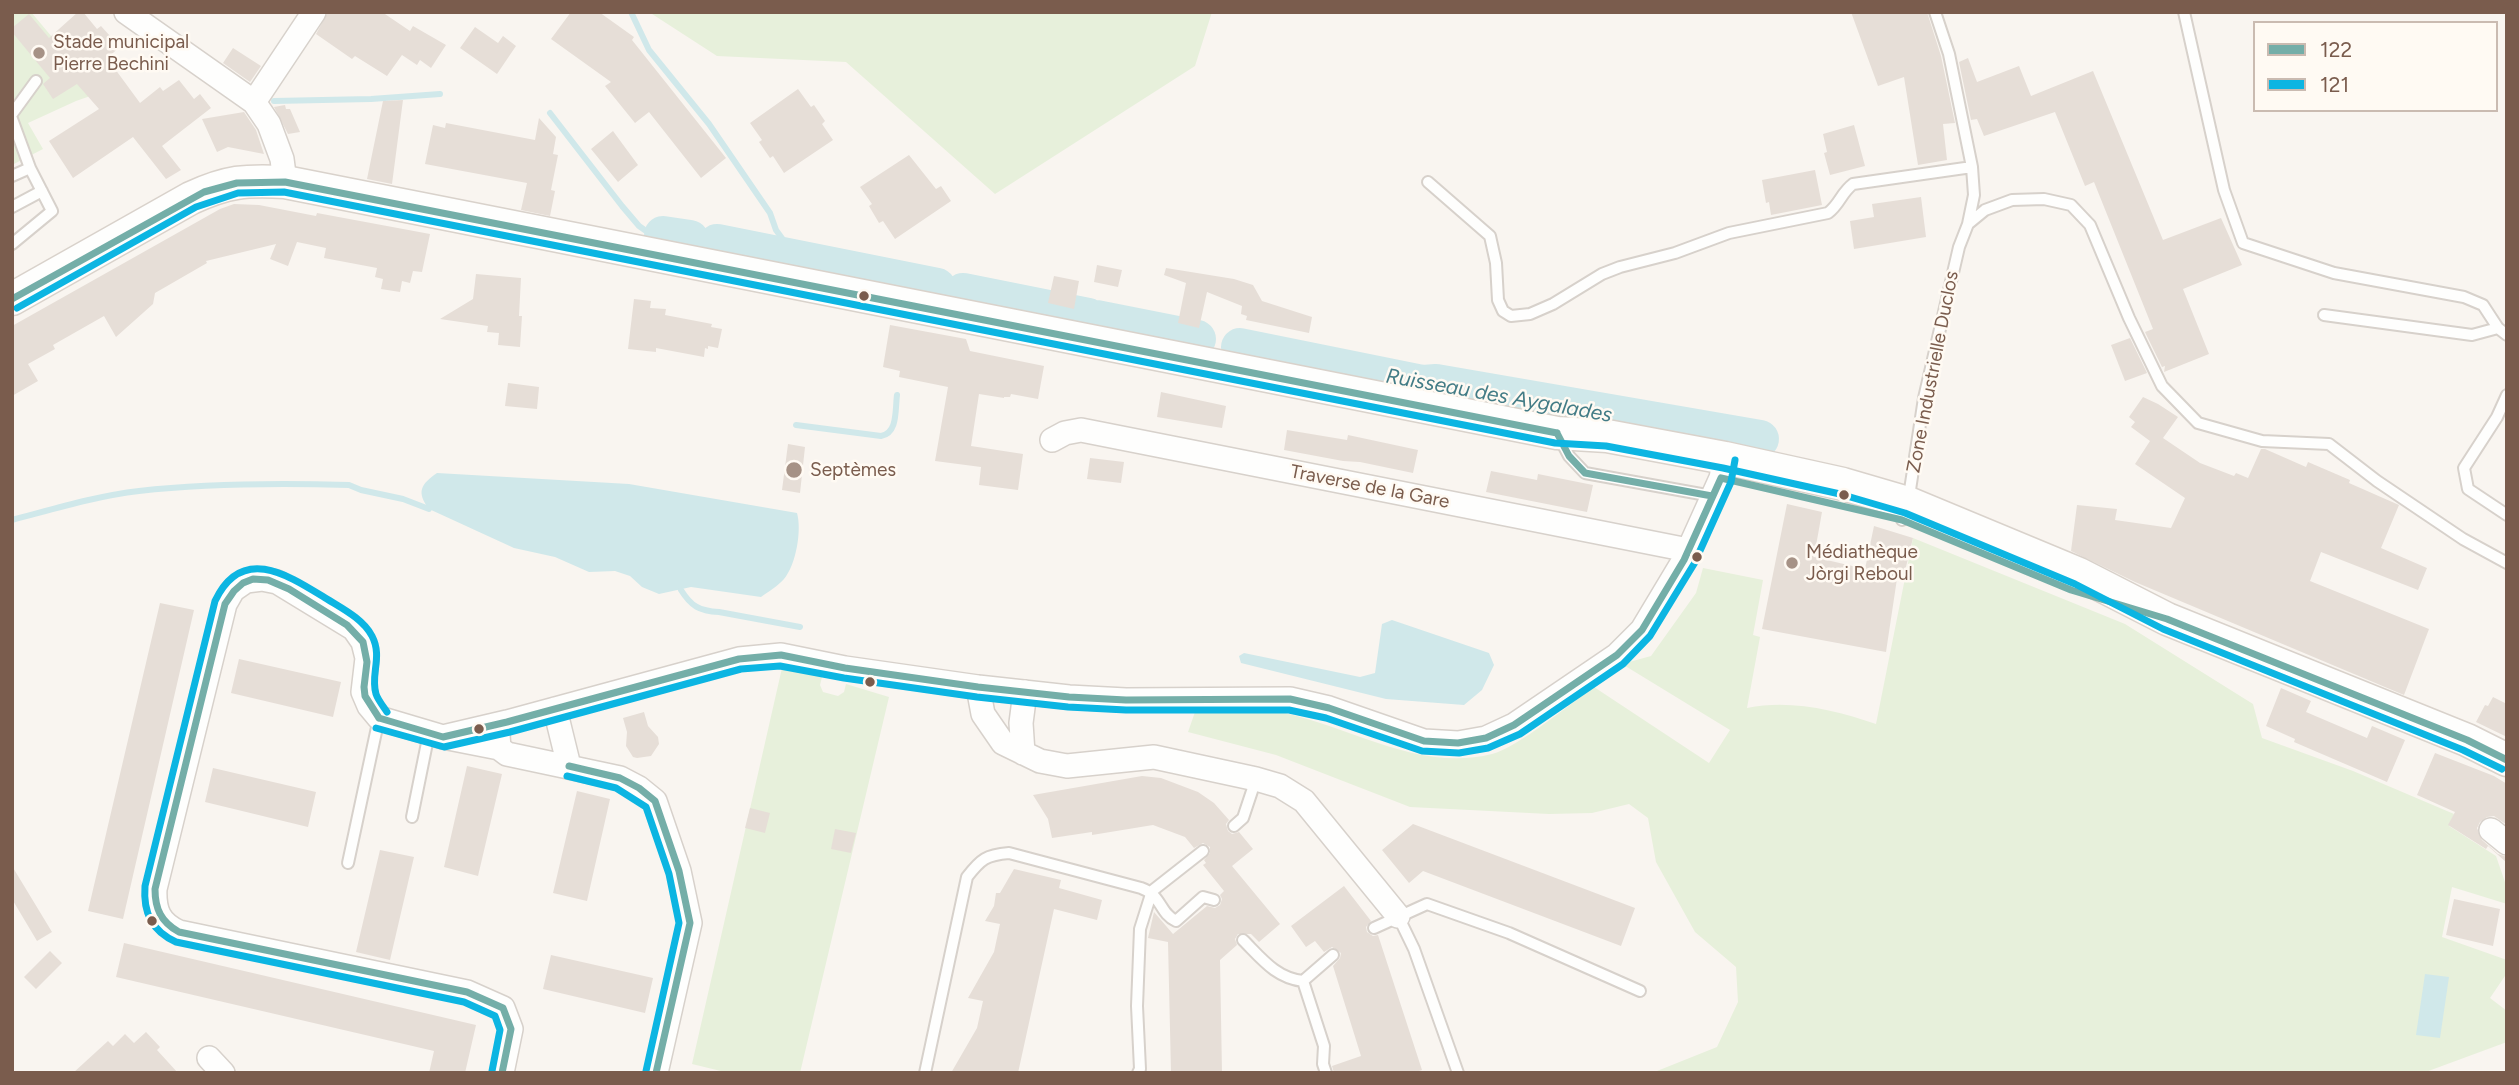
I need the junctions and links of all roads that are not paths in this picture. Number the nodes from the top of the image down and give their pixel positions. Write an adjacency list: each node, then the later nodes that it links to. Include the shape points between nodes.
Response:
1 (126, 12): 6 (street)
2 (314, 12): 6 (street)
3 (1935, 12): 8 (lane, Zone Industrielle Duclos, via 1949,54)
4 (2184, 12): 19 (lane, via 2224,190 2243,243 2334,273 2464,297 2483,305)
5 (36, 81): 7 (lane)
6 (254, 102): 11 (street, via 270,124)
7 (12, 117): 9 (lane)
8 (1972, 167): 12 (lane, via 1853,184 1828,213 1729,233 1620,267 1553,304 1520,316 1503,311 1498,300 1490,236); 15 (lane, Zone Industrielle Duclos)
9 (30, 168): 10 (lane); 13 (lane)
10 (12, 176)
11 (285, 182): 17 (main road, via 244,180 212,188); 22 (main road, via 1557,433 1607,436)
12 (1429, 182)
13 (42, 191): 14 (lane); 16 (lane, via 52,211)
14 (12, 207)
15 (1968, 224): 23 (lane, Zone Industrielle Duclos, via 1924,398); 26 (lane, via 1984,211 2012,200 2045,199 2071,205 2090,225 2162,386 2198,423 2262,441 2329,444 2463,540)
16 (12, 244)
17 (12, 299)
18 (2324, 315): 19 (lane, via 2472,335)
19 (2502, 331)
20 (2507, 395): 24 (lane, via 2464,468 2468,489)
21 (1052, 440): 25 (street, Traverse de la Gare, via 1081,430)
22 (1719, 477): 23 (main road, via 1843,484); 25 (street)
23 (1905, 512): 35 (main road, via 2079,574 2167,619)
24 (2507, 514)
25 (1688, 550): 28 (street, via 1642,631 1617,655 1514,725 1486,738 1458,743 1424,741 1290,699 1126,700)
26 (2507, 563)
27 (978, 687): 28 (street); 29 (street, via 781,655 738,659); 34 (street, via 983,714 1003,743)
28 (1025, 692): 34 (street)
29 (555, 709): 31 (street); 36 (street)
30 (379, 718): 32 (street); 41 (lane); 50 (street, via 363,692 367,658 354,629 277,582 246,581 233,590 225,604 155,904 166,926 178,932 467,992 503,1008 511,1029)
31 (507, 722): 32 (street); 33 (street, via 497,736)
32 (436, 735): 33 (street); 38 (lane)
33 (499, 748): 36 (street, via 507,754)
34 (1023, 753): 37 (street, via 1067,766 1154,757)
35 (2507, 760)
36 (569, 766): 51 (street, via 620,778 655,801 679,871 690,923)
37 (1256, 779): 39 (lane, via 1243,818); 44 (street, via 1280,786 1304,801)
38 (412, 817)
39 (1234, 826)
40 (1203, 851): 42 (lane)
41 (348, 863)
42 (1152, 891): 43 (lane, via 1169,918 1176,921 1203,897); 52 (lane, via 1009,853 979,862 967,877); 53 (lane, via 1140,929)
43 (1213, 900)
44 (1398, 916): 45 (lane); 49 (lane, via 1426,904 1509,933); 55 (lane, via 1414,948)
45 (1374, 928)
46 (1243, 940): 48 (lane, via 1271,970)
47 (1333, 955): 48 (lane)
48 (1303, 981): 54 (lane, via 1324,1046)
49 (1640, 990)
50 (502, 1073)
51 (656, 1073)
52 (925, 1073)
53 (1138, 1073)
54 (1326, 1073)
55 (1458, 1073)

